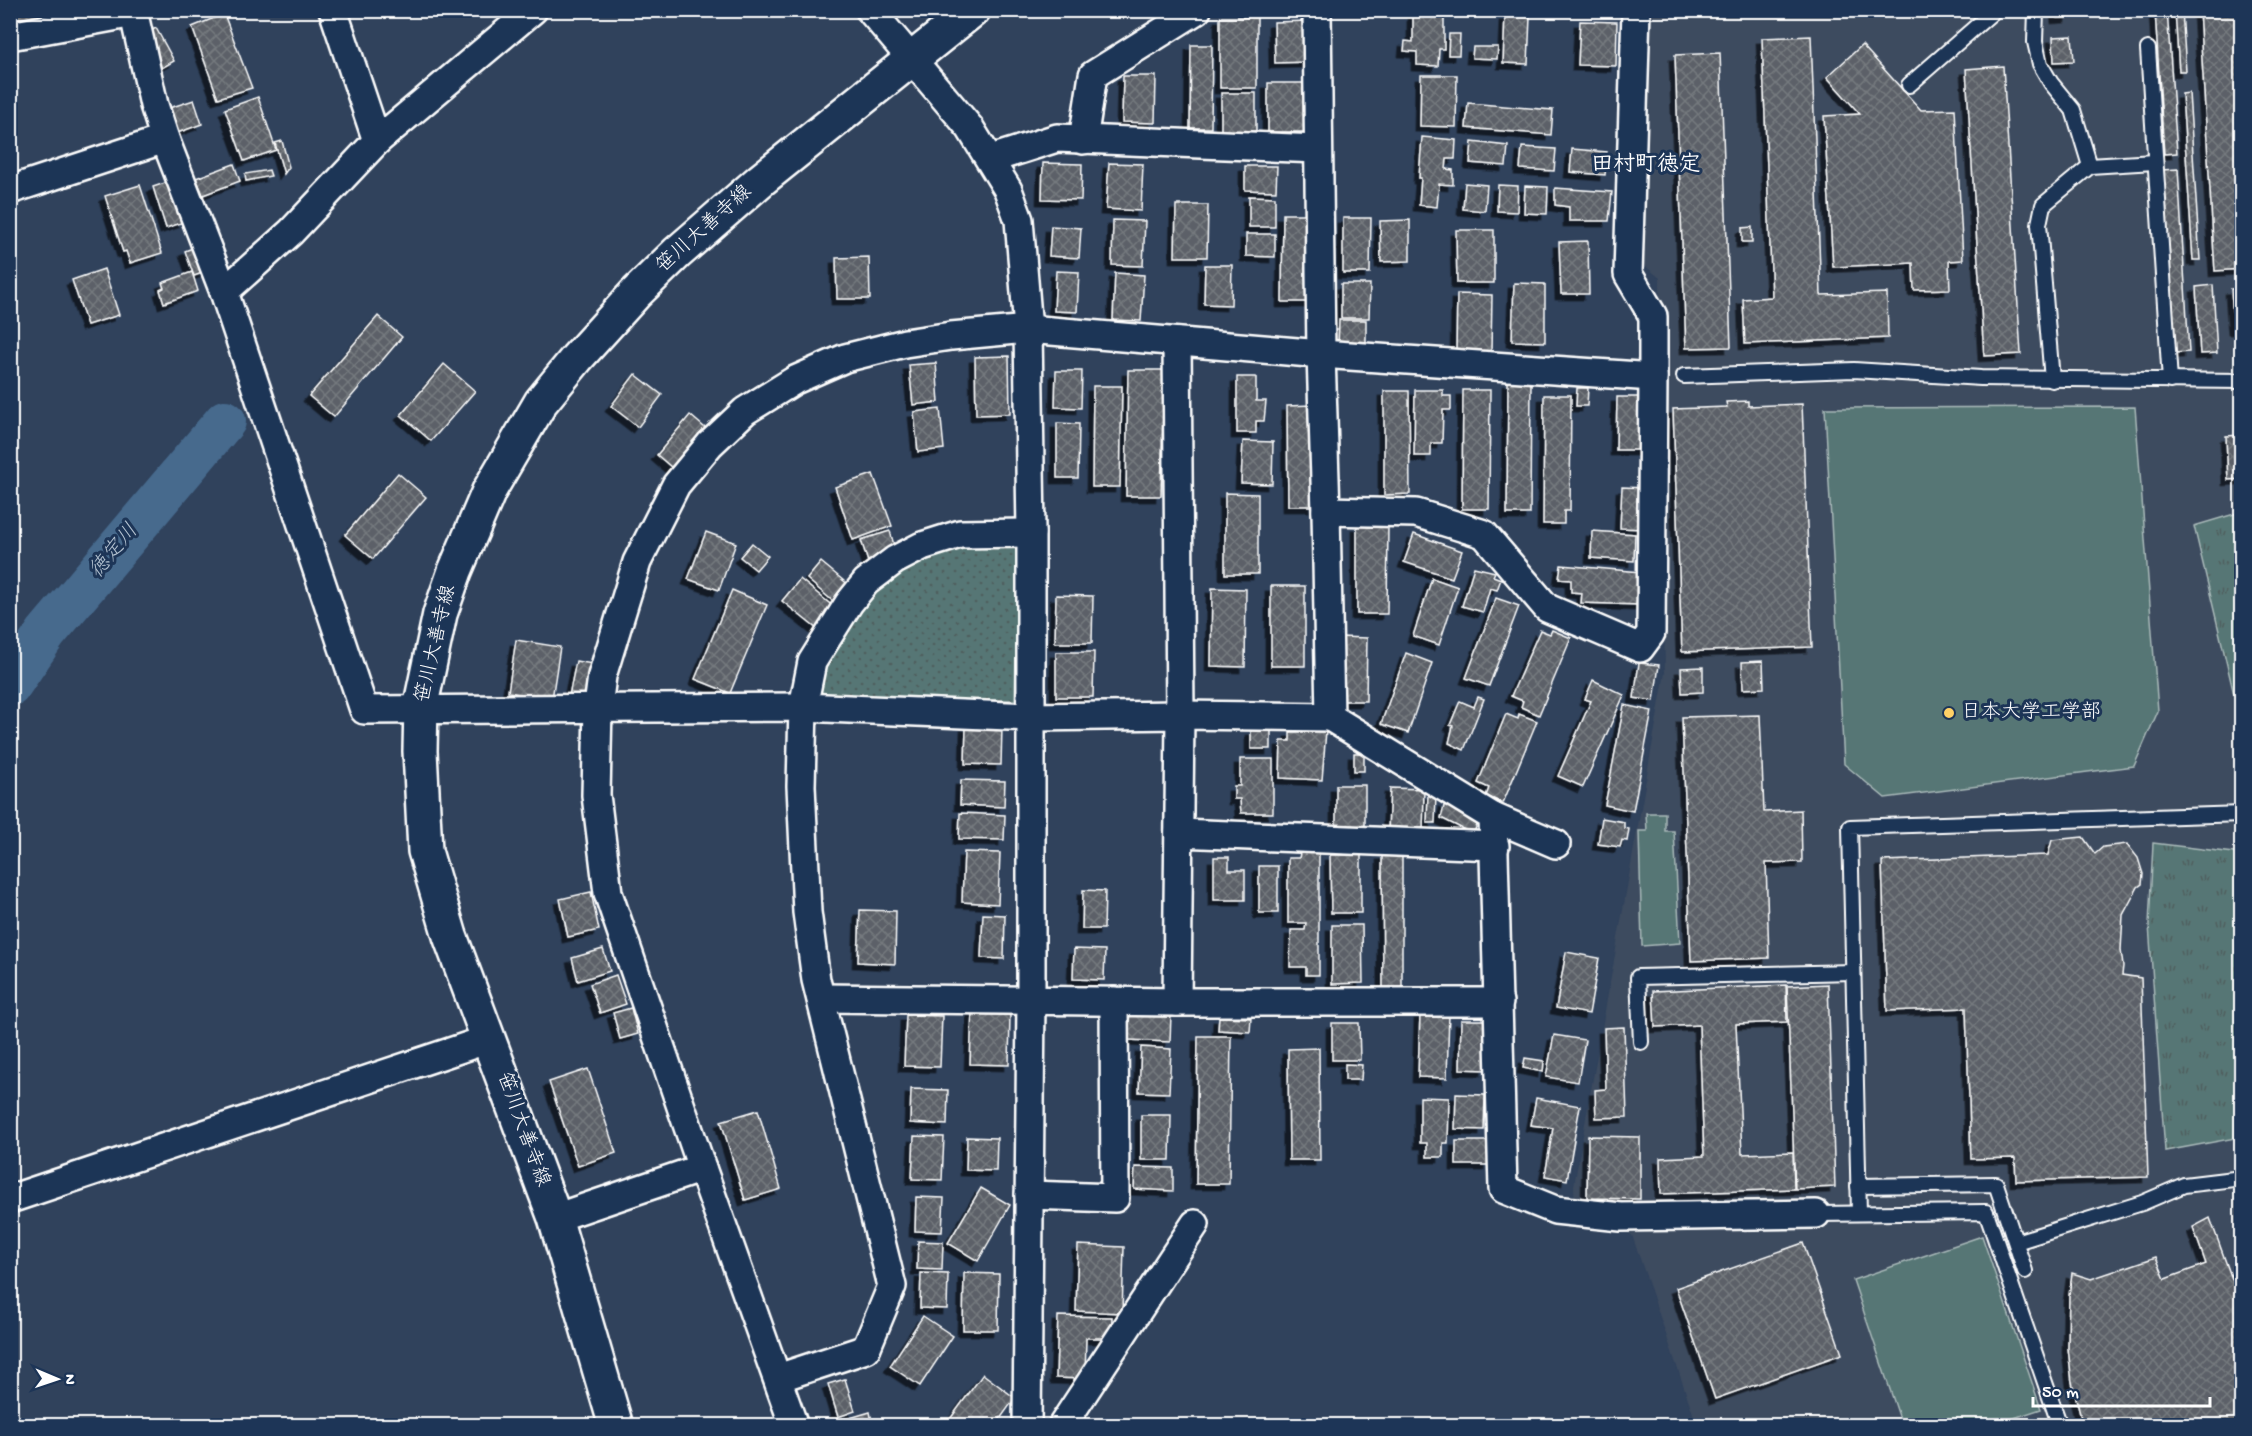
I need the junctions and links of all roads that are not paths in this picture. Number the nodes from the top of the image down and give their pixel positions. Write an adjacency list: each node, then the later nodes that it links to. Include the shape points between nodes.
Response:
1 (333, 10): 17 (street)
2 (870, 10): 13 (street)
3 (973, 10): 13 (street, 笹川大善寺線)
4 (1197, 10): 16 (street, via 1093,75)
5 (1317, 10): 18 (street)
6 (1995, 10): 14 (lane)
7 (2036, 10): 21 (lane, via 2035,42 2040,64 2073,110)
8 (1634, 11): 28 (street, via 1628,274 1653,316)
9 (134, 12): 11 (street); 15 (street)
10 (522, 15): 17 (street)
11 (10, 36)
12 (2148, 49): 20 (lane)
13 (912, 61): 19 (street, via 970,128); 36 (street, 笹川大善寺線, via 761,180 677,253 635,294 541,402 489,491 455,571 440,614)
14 (1909, 85)
15 (165, 139): 22 (street); 23 (street)
16 (1083, 140): 18 (street); 19 (street, via 1058,138)
17 (378, 141): 23 (street, via 291,232)
18 (1318, 149): 26 (street)
19 (991, 159): 24 (street, via 1019,220)
20 (2154, 162): 21 (lane); 30 (lane)
21 (2090, 166): 29 (lane, via 2043,205 2038,224)
22 (10, 190)
23 (224, 292): 36 (street, via 363,710)
24 (1028, 329): 25 (street); 33 (street); 34 (street, via 905,343 845,358 795,381 745,411 710,444 676,485 637,562 602,676)
25 (1177, 342): 26 (street); 37 (street)
26 (1321, 354): 28 (street); 32 (street)
27 (1684, 376): 29 (lane, via 1854,370)
28 (1653, 377): 32 (street, via 1651,633 1640,648 1547,608 1484,534 1416,513)
29 (2052, 380): 30 (lane)
30 (2170, 381): 31 (lane)
31 (2241, 381)
32 (1326, 511): 39 (street)
33 (1031, 533): 35 (street, via 960,534 922,546 873,577 849,603 812,662); 38 (street)
34 (598, 707): 35 (street); 36 (street); 53 (street, via 596,795 608,893)
35 (803, 707): 38 (street); 46 (street, via 801,786 807,912)
36 (421, 709): 51 (street, 笹川大善寺線, via 425,852 450,936)
37 (1180, 715): 38 (street); 39 (street); 42 (street)
38 (1030, 717): 47 (street)
39 (1330, 717): 41 (street)
40 (2241, 814): 45 (lane, via 1850,827)
41 (1493, 817): 43 (street); 44 (street)
42 (1179, 833): 44 (street); 49 (street)
43 (1556, 844)
44 (1495, 846): 50 (street)
45 (1853, 972): 52 (lane, via 1638,977); 55 (lane)
46 (821, 998): 47 (street); 64 (street, via 892,1286 866,1349)
47 (1031, 1000): 48 (street); 56 (street)
48 (1114, 1001): 49 (street); 56 (street, via 1115,1198)
49 (1177, 1002): 50 (street)
50 (1499, 1002): 59 (street, via 1503,1189 1555,1210 1621,1217)
51 (489, 1039): 57 (street); 60 (street, 笹川大善寺線)
52 (1641, 1042)
53 (702, 1168): 60 (street); 64 (street)
54 (2241, 1178): 62 (lane, via 2184,1185 2142,1203)
55 (1858, 1186): 58 (lane); 62 (lane, via 1996,1184)
56 (1029, 1195): 67 (street)
57 (10, 1199)
58 (1859, 1213): 59 (lane); 69 (lane, via 1986,1212)
59 (1816, 1214)
60 (555, 1218): 65 (street, 笹川大善寺線)
61 (1195, 1224): 68 (street)
62 (2016, 1242): 63 (lane)
63 (2025, 1271)
64 (778, 1378): 66 (street)
65 (616, 1425)
66 (794, 1425)
67 (1027, 1425)
68 (1062, 1425)
69 (2060, 1425)

